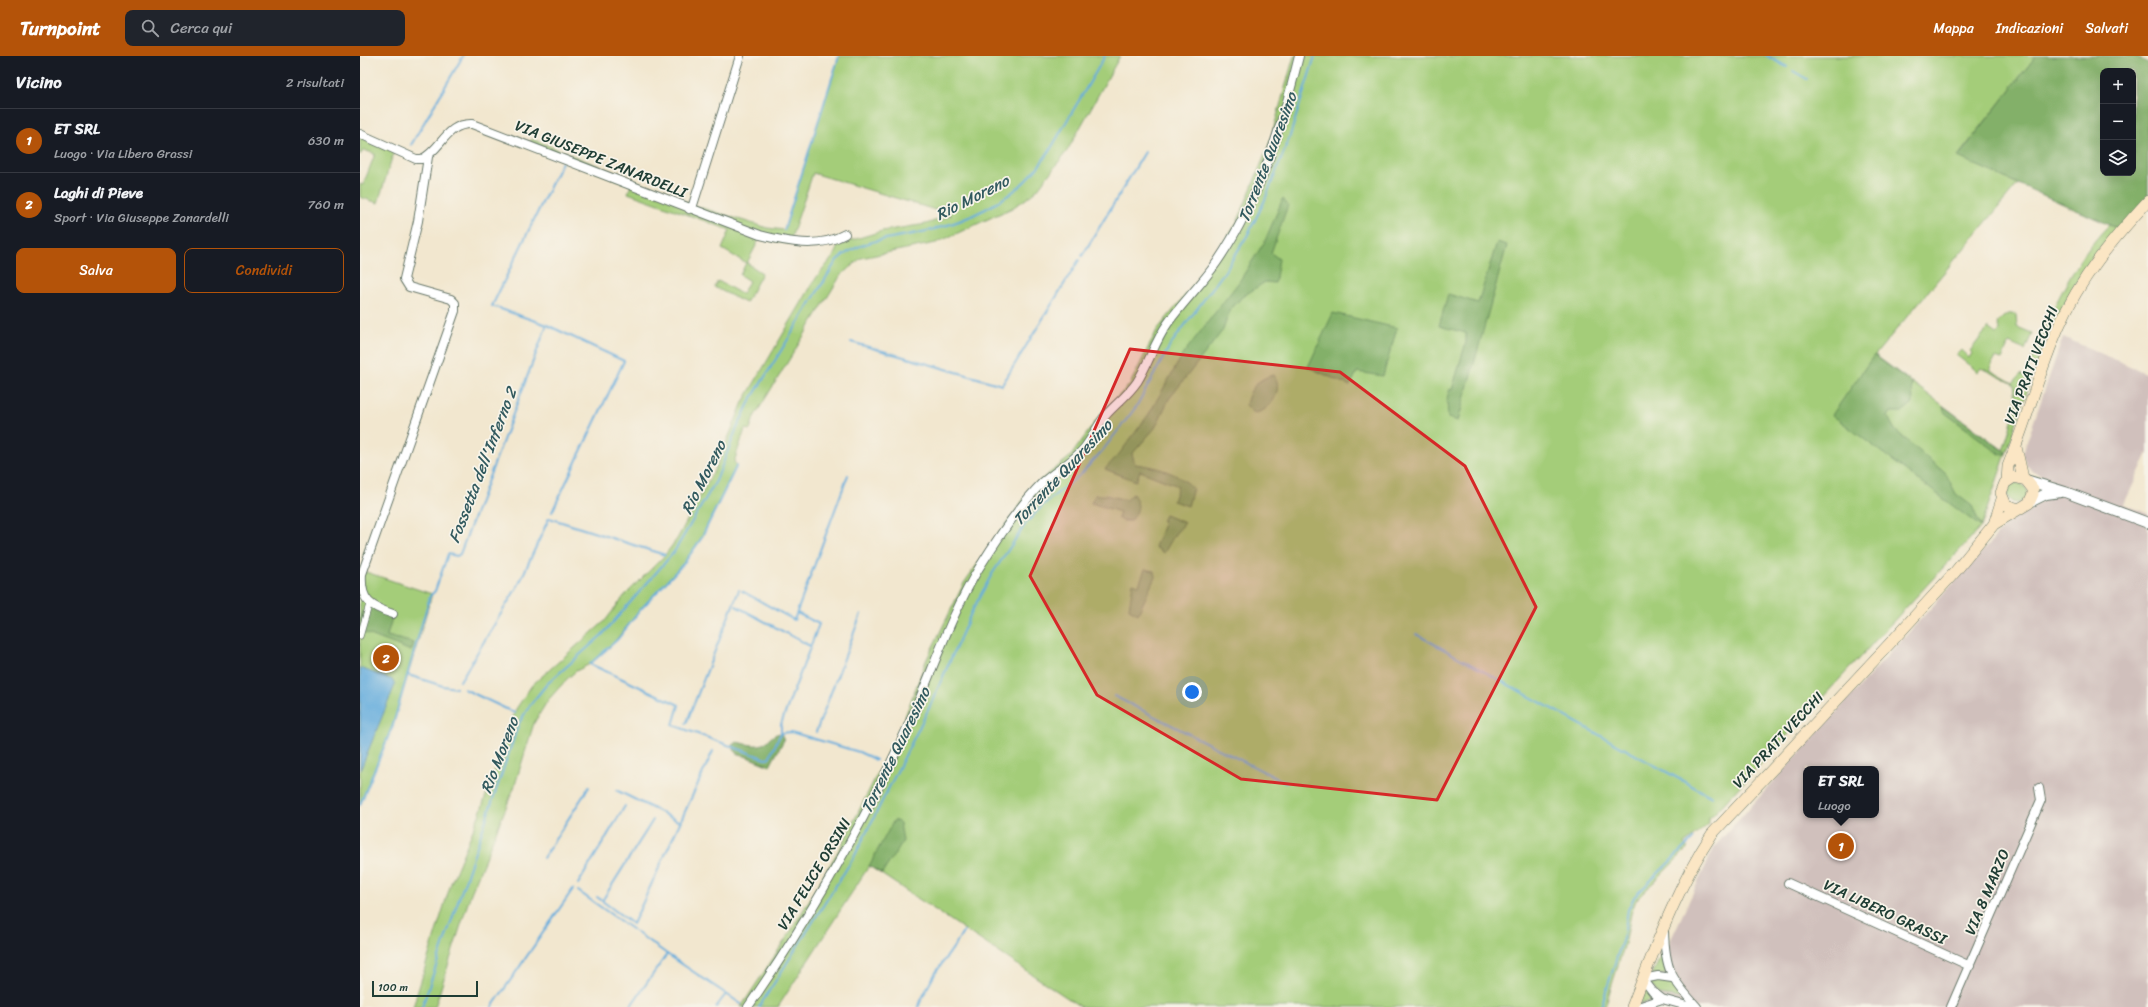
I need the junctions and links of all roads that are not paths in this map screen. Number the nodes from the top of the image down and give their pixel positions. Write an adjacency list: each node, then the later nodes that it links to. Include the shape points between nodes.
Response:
1 (740, 56): 6 (street, VIA GIUSEPPE ZANARDELLI, via 693,205)
2 (1300, 56): 27 (street, VIA FELICE ORSINI, via 1268,162 1249,209 1234,236 1201,285 1169,321 1128,394 1105,416 1072,461 1034,492 978,570 959,604 909,723 873,799 813,904)
3 (360, 134): 4 (street, via 416,158)
4 (428, 156): 6 (street, VIA GIUSEPPE ZANARDELLI, via 450,131 461,124 472,124); 17 (street, via 418,221 404,278 409,286 451,299 455,304 455,310 362,574 363,591)
5 (2148, 200): 8 (main road, VIA PRATI VECCHI, via 2100,255 2074,297 2059,326)
6 (689, 209): 7 (street, via 760,235 785,241 828,241)
7 (844, 234)
8 (2016, 446): 9 (main road, VIA PRATI VECCHI); 10 (main road, VIA PRATI VECCHI, via 2008,466)
9 (2025, 479): 10 (main road, via 2014,477); 11 (street); 13 (main road, VIA PRATI VECCHI, via 2033,489)
10 (2006, 481): 12 (main road, VIA PRATI VECCHI, via 2002,486)
11 (2065, 492): 13 (street, via 2046,494); 15 (street)
12 (2002, 499): 14 (main road, via 2011,508); 16 (main road, VIA PRATI VECCHI)
13 (2030, 502): 14 (main road, VIA PRATI VECCHI)
14 (2019, 509): 16 (main road, VIA PRATI VECCHI)
15 (2148, 523)
16 (1994, 524): 22 (main road, VIA PRATI VECCHI, via 1897,636 1712,834 1687,876)
17 (369, 605): 18 (street); 19 (street)
18 (393, 614)
19 (360, 636)
20 (2039, 788): 23 (street, VIA 8 MARZO, via 2041,800)
21 (1788, 883): 23 (street, VIA LIBERO GRASSI)
22 (1664, 930): 24 (street, via 1665,953); 25 (main road, VIA PRATI VECCHI)
23 (1970, 966): 32 (street, VIA 8 MARZO)
24 (1672, 978): 25 (street, via 1658,976); 31 (street)
25 (1643, 979): 26 (street, via 1653,992); 28 (main road, VIA PRATI VECCHI)
26 (1662, 998): 29 (street); 30 (street)
27 (748, 1007)
28 (1632, 1007)
29 (1638, 1007)
30 (1691, 1007)
31 (1697, 1007)
32 (1951, 1007)

